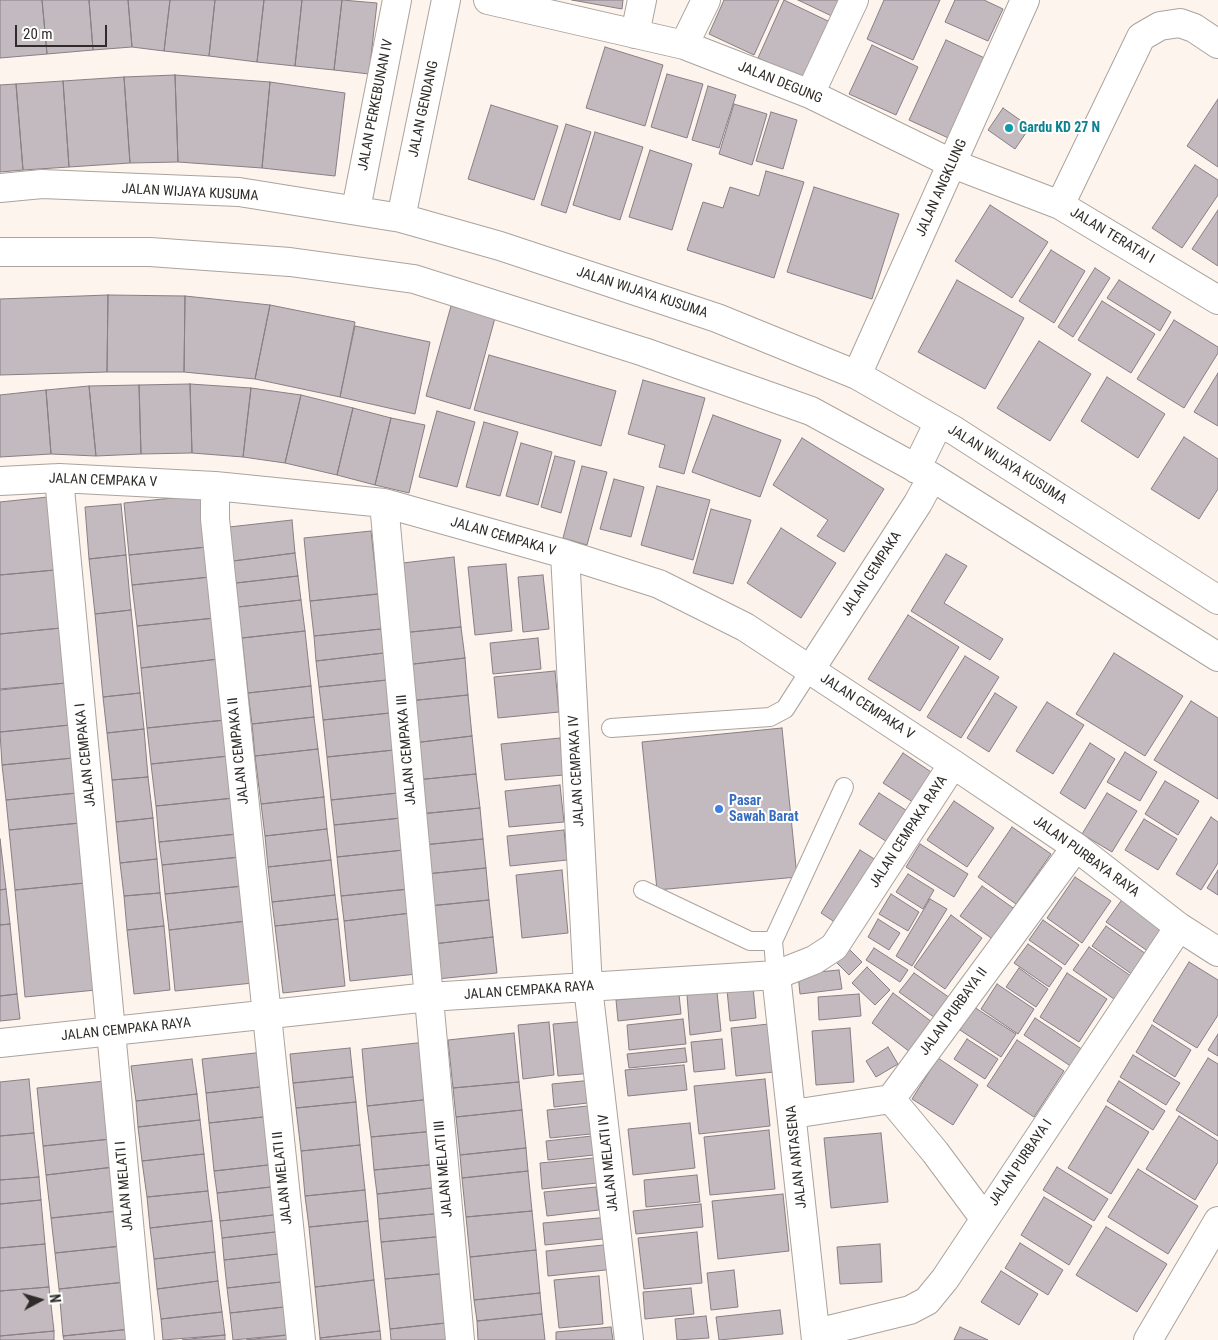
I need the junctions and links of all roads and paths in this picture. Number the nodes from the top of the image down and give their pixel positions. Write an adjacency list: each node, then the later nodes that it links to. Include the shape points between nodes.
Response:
1 (397, 0): 15 (street, JALAN PERKEBUNAN IV)
2 (446, 0): 16 (street, JALAN GENDANG)
3 (488, 0): 8 (street, JALAN DEGUNG)
4 (642, 0): 8 (street)
5 (706, 0): 10 (street)
6 (854, 0): 11 (street)
7 (1025, 0): 12 (street, JALAN ANGKLUNG)
8 (635, 34): 10 (street, JALAN DEGUNG)
9 (1218, 44): 14 (street, JALAN TERATAI I, via 1180,23 1160,26 1141,37)
10 (684, 45): 11 (street, JALAN DEGUNG)
11 (810, 94): 12 (street, JALAN DEGUNG)
12 (953, 164): 14 (street, JALAN DEGUNG); 19 (street, JALAN ANGKLUNG)
13 (0, 188): 15 (street, JALAN WIJAYA KUSUMA, via 42,184 239,192)
14 (1060, 205): 18 (street, JALAN TERATAI I)
15 (356, 210): 16 (street, JALAN WIJAYA KUSUMA)
16 (401, 218): 19 (street, JALAN WIJAYA KUSUMA, via 500,246 717,318)
17 (0, 252): 21 (street, via 150,252 290,262 414,279 644,352 810,411)
18 (1218, 300)
19 (857, 375): 20 (street, JALAN WIJAYA KUSUMA)
20 (939, 422): 21 (street); 27 (street, JALAN WIJAYA KUSUMA)
21 (924, 473): 28 (street); 29 (street, JALAN CEMPAKA, via 918,504)
22 (59, 478): 23 (street, JALAN CEMPAKA V); 24 (street, JALAN CEMPAKA V); 42 (street, JALAN CEMPAKA I)
23 (0, 481)
24 (215, 486): 25 (street, JALAN CEMPAKA V); 41 (street, JALAN CEMPAKA II, via 215,519)
25 (384, 503): 26 (street, JALAN CEMPAKA V); 40 (street, JALAN CEMPAKA III)
26 (566, 554): 29 (street, JALAN CEMPAKA V, via 659,584 745,627); 39 (street, JALAN CEMPAKA IV)
27 (1218, 600)
28 (1218, 656)
29 (810, 670): 30 (lane, via 785,709 770,718); 31 (street, JALAN CEMPAKA V)
30 (611, 728)
31 (953, 764): 33 (street, JALAN PURBAYA RAYA); 38 (street, JALAN CEMPAKA RAYA, via 834,947 814,960)
32 (844, 786): 36 (lane)
33 (1076, 847): 35 (street, JALAN PURBAYA RAYA); 44 (street, JALAN PURBAYA II)
34 (642, 890): 36 (lane, via 750,941)
35 (1178, 927): 37 (street, JALAN PURBAYA RAYA); 46 (street, JALAN PURBAYA I)
36 (773, 941): 38 (lane)
37 (1218, 952)
38 (776, 975): 39 (street, JALAN CEMPAKA RAYA); 45 (street, JALAN ANTASENA)
39 (588, 987): 40 (street, JALAN CEMPAKA RAYA); 52 (street, JALAN MELATI IV)
40 (429, 997): 41 (street, JALAN CEMPAKA RAYA); 51 (street, JALAN MELATI III)
41 (266, 1015): 42 (street, JALAN CEMPAKA RAYA); 50 (street, JALAN MELATI II)
42 (112, 1031): 43 (street, JALAN CEMPAKA RAYA); 49 (street, JALAN MELATI I)
43 (0, 1043)
44 (891, 1099): 45 (street); 46 (street)
45 (793, 1114): 48 (street, JALAN ANTASENA)
46 (984, 1218): 48 (street, JALAN PURBAYA I, via 927,1301 910,1310)
47 (1218, 1221): 53 (street)
48 (816, 1336)
49 (140, 1340)
50 (301, 1340)
51 (460, 1340)
52 (629, 1340)
53 (1148, 1340)

